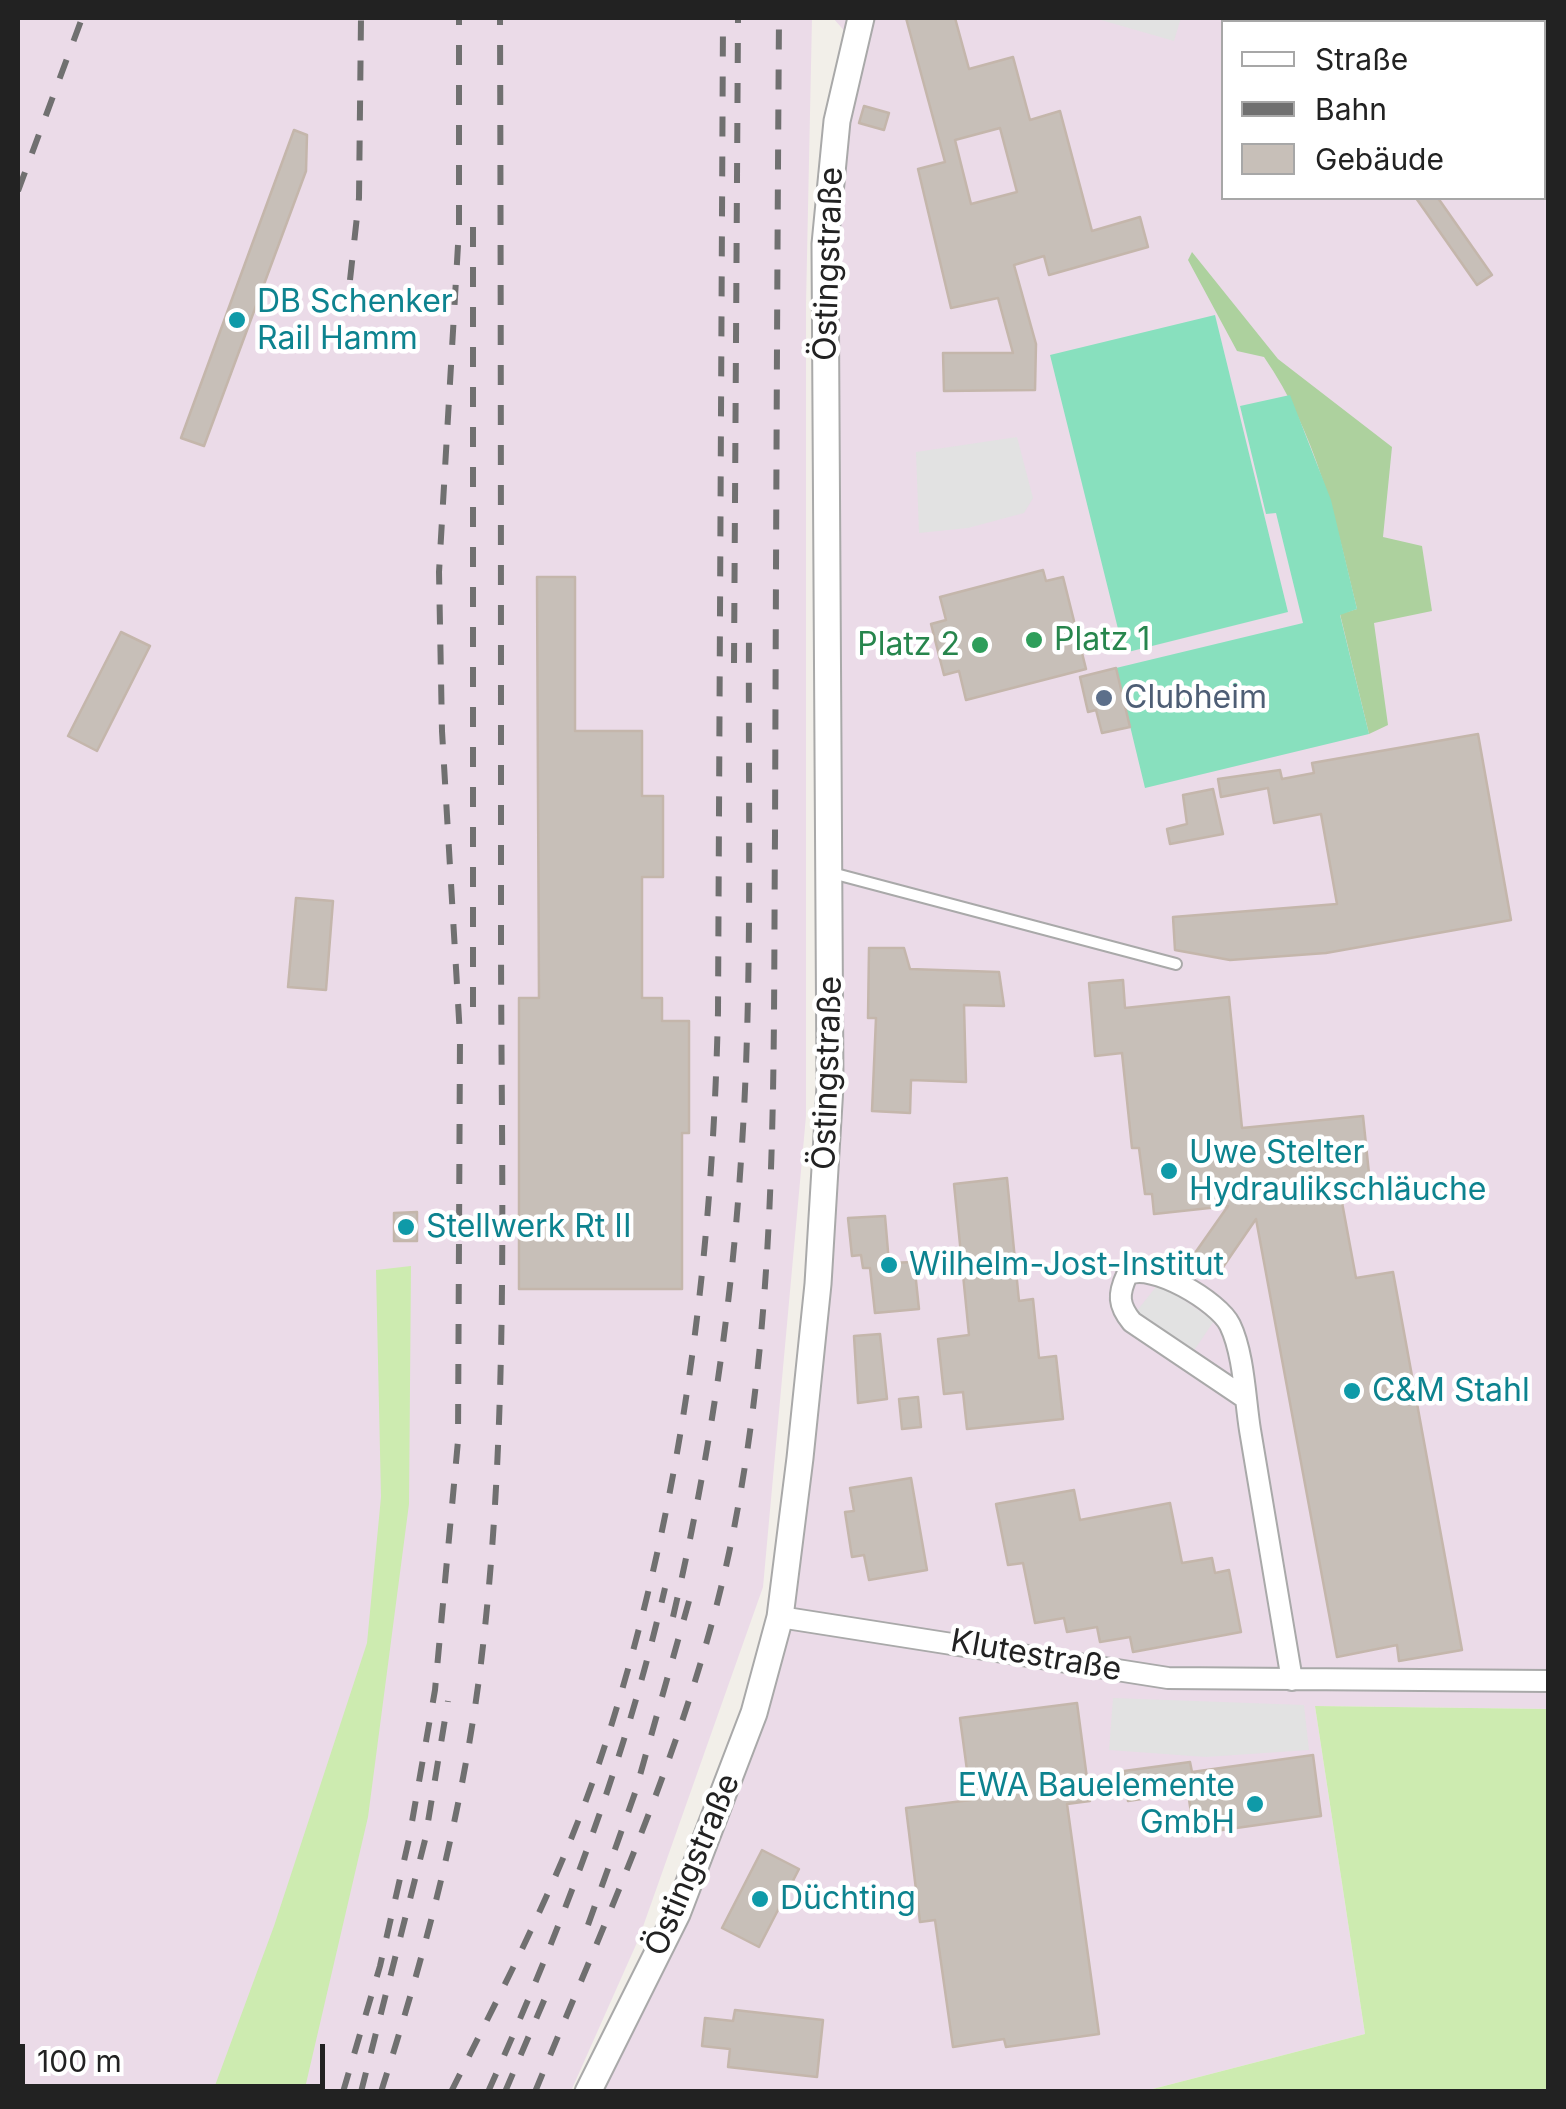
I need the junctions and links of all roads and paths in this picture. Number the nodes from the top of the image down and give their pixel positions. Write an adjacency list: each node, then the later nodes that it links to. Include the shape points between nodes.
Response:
1 (861, 18): 2 (street, Östingstraße, via 837,121 825,244)
2 (831, 873): 3 (lane); 5 (street, Östingstraße, via 820,1266)
3 (1176, 964)
4 (1245, 1398): 4 (street, via 1233,1334 1221,1313 1164,1275 1127,1275 1119,1291 1132,1322); 6 (street)
5 (780, 1617): 6 (street, Klutestraße, via 1168,1678); 8 (street, Östingstraße, via 754,1713 692,1878)
6 (1292, 1680): 7 (street, Klutestraße)
7 (1548, 1681)
8 (588, 2092)

